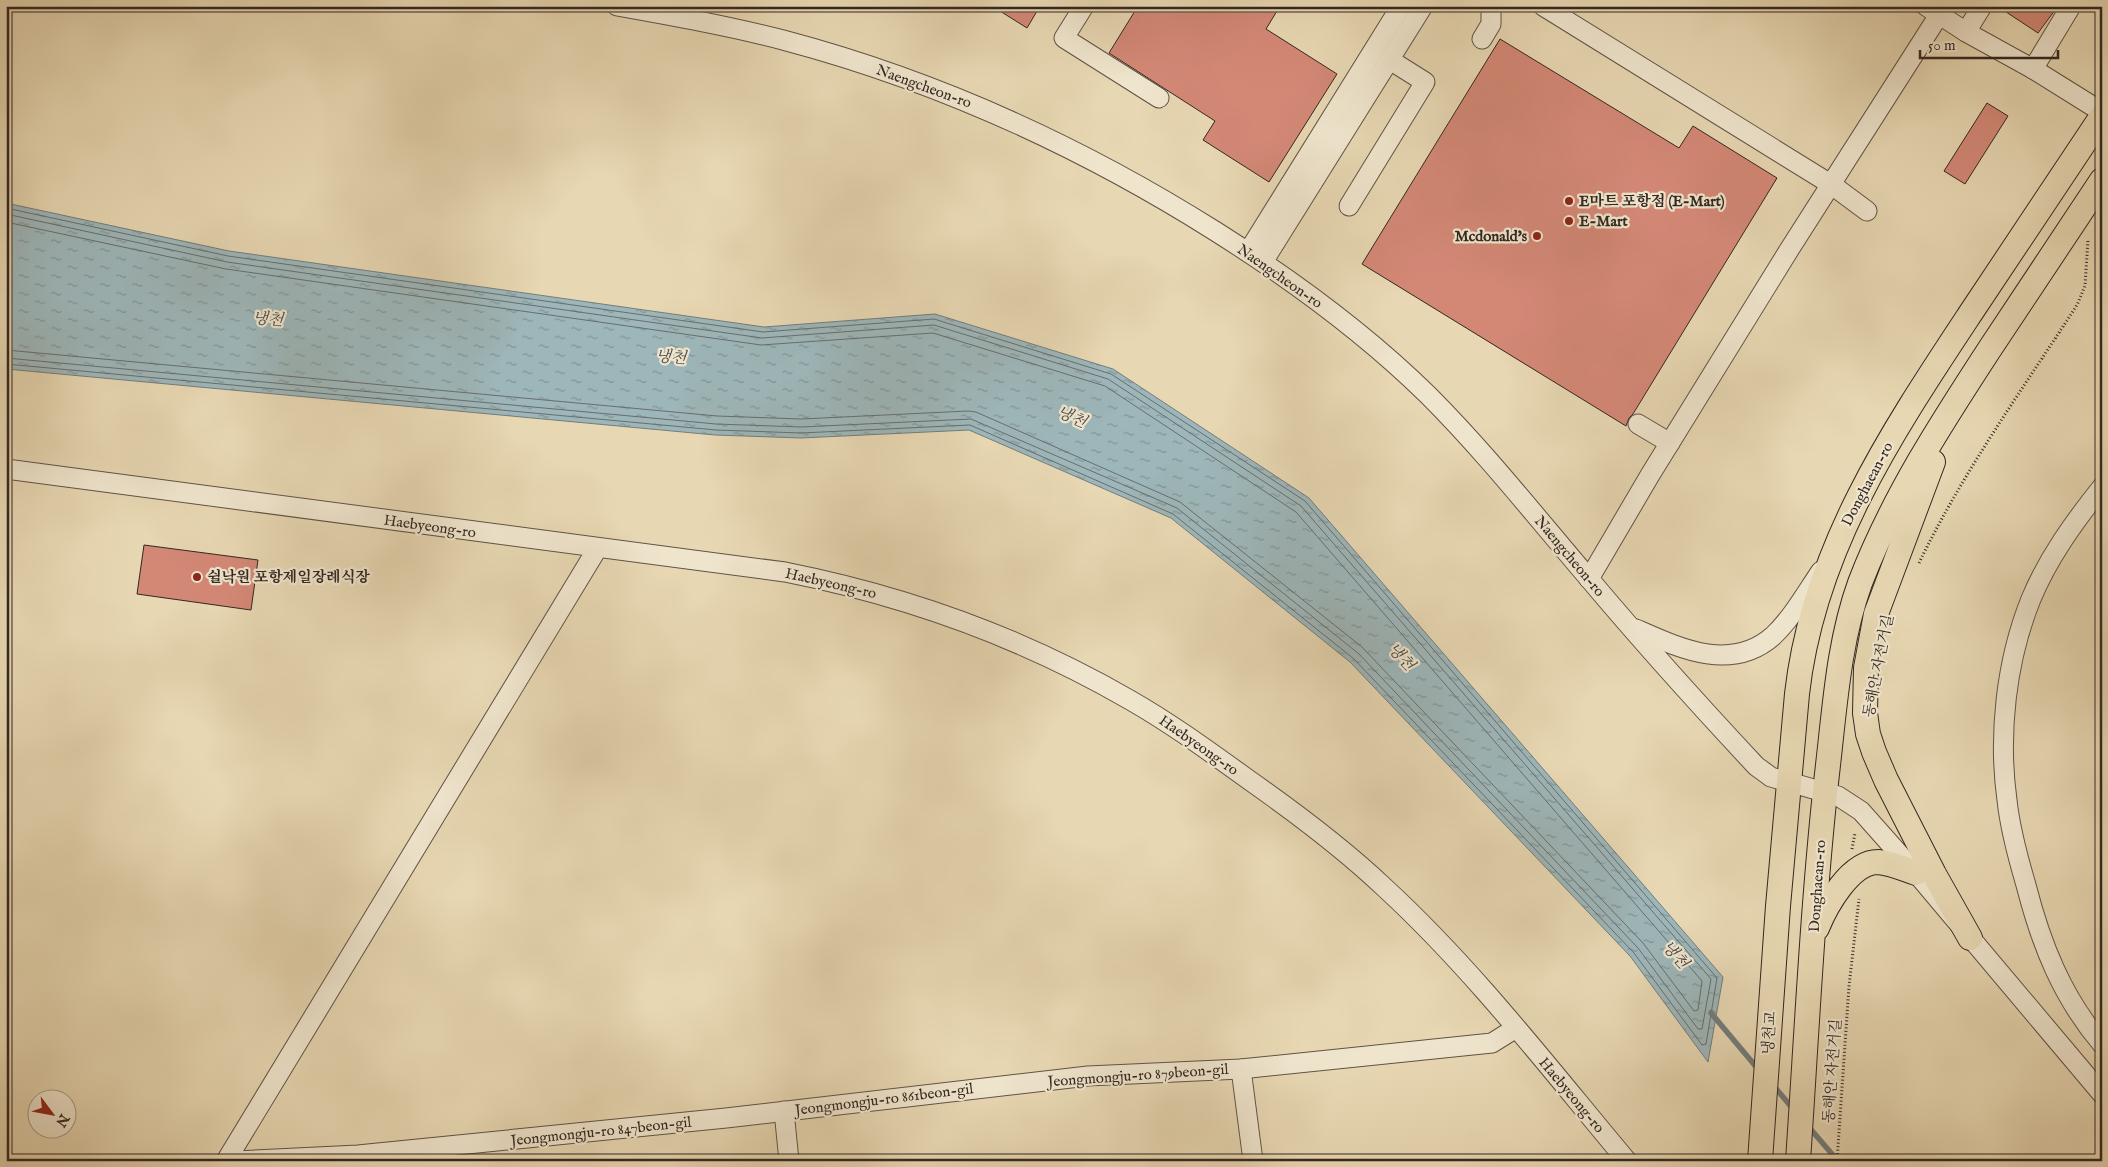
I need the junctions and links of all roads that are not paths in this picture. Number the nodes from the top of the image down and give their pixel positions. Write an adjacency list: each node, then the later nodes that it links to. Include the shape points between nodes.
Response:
1 (1084, 6): 14 (street, via 1064,38)
2 (1401, 6): 21 (street)
3 (1423, 6): 12 (street)
4 (1492, 6): 11 (street, via 1491,24)
5 (1543, 6): 18 (street)
6 (1982, 6): 10 (street)
7 (2071, 6): 13 (street)
8 (620, 7): 21 (street, Naengcheon-ro, via 785,40 971,103 1033,129 1117,172)
9 (1933, 11): 10 (street); 18 (street)
10 (1966, 32): 13 (street)
11 (1482, 39)
12 (1390, 60): 19 (street, via 1425,82); 21 (street)
13 (2033, 68): 15 (street)
14 (1159, 98)
15 (2102, 112)
16 (2102, 116): 28 (main road, Donghaean-ro, via 1927,379 1872,472)
17 (2102, 180): 22 (main road, Donghaean-ro)
18 (1832, 185): 20 (street); 24 (street)
19 (1349, 206)
20 (1867, 212)
21 (1255, 257): 29 (street, Naengcheon-ro, via 1356,332 1428,395)
22 (1955, 402): 32 (main road, Donghaean-ro, via 1898,501 1861,583 1843,647); 35 (main road, via 1876,614 1866,668 1865,713 1868,734 1886,780)
23 (1638, 424): 24 (street)
24 (1670, 443): 29 (street)
25 (6, 469): 27 (street, Haebyeong-ro)
26 (2102, 487): 38 (street, via 2063,539 2032,599 2014,658 2004,730 2007,801 2034,918 2066,994)
27 (597, 549): 37 (street, Haebyeong-ro, via 785,572 865,590 954,618 1090,678 1173,726 1325,836 1386,888); 44 (street)
28 (1830, 558): 30 (street, via 1772,636 1738,655 1724,657 1693,651); 31 (main road, Donghaean-ro, via 1813,608 1801,663)
29 (1589, 579): 30 (street, Naengcheon-ro)
30 (1629, 626): 31 (street, Naengcheon-ro, via 1756,766)
31 (1789, 783): 32 (street, Naengcheon-ro); 34 (main road, Donghaean-ro)
32 (1825, 791): 33 (street, Naengcheon-ro, via 1861,811); 36 (main road, Donghaean-ro)
33 (1916, 874): 35 (street, Naengcheon-ro); 36 (main road, via 1877,862 1857,870 1833,897)
34 (1778, 906): 49 (main road, 냉천교)
35 (1970, 938): 41 (street, Naengcheon-ro)
36 (1812, 944): 50 (main road)
37 (1516, 1028): 39 (street, via 1492,1043); 48 (street, Haebyeong-ro)
38 (2102, 1044)
39 (1241, 1069): 40 (street, Jeongmongju-ro 879beon-gil, via 1088,1076); 47 (street, Jeongmongju-ro 879beon-gil)
40 (1034, 1082): 42 (street, Jeongmongju-ro 861beon-gil)
41 (2102, 1094)
42 (784, 1111): 43 (street, Jeongmongju-ro 847beon-gil); 46 (street, Jeongmongju-ro 861beon-gil)
43 (359, 1158): 45 (street, Jeongmongju-ro 847beon-gil)
44 (226, 1161)
45 (235, 1161)
46 (789, 1161)
47 (1253, 1161)
48 (1627, 1161)
49 (1760, 1161)
50 (1798, 1161)

